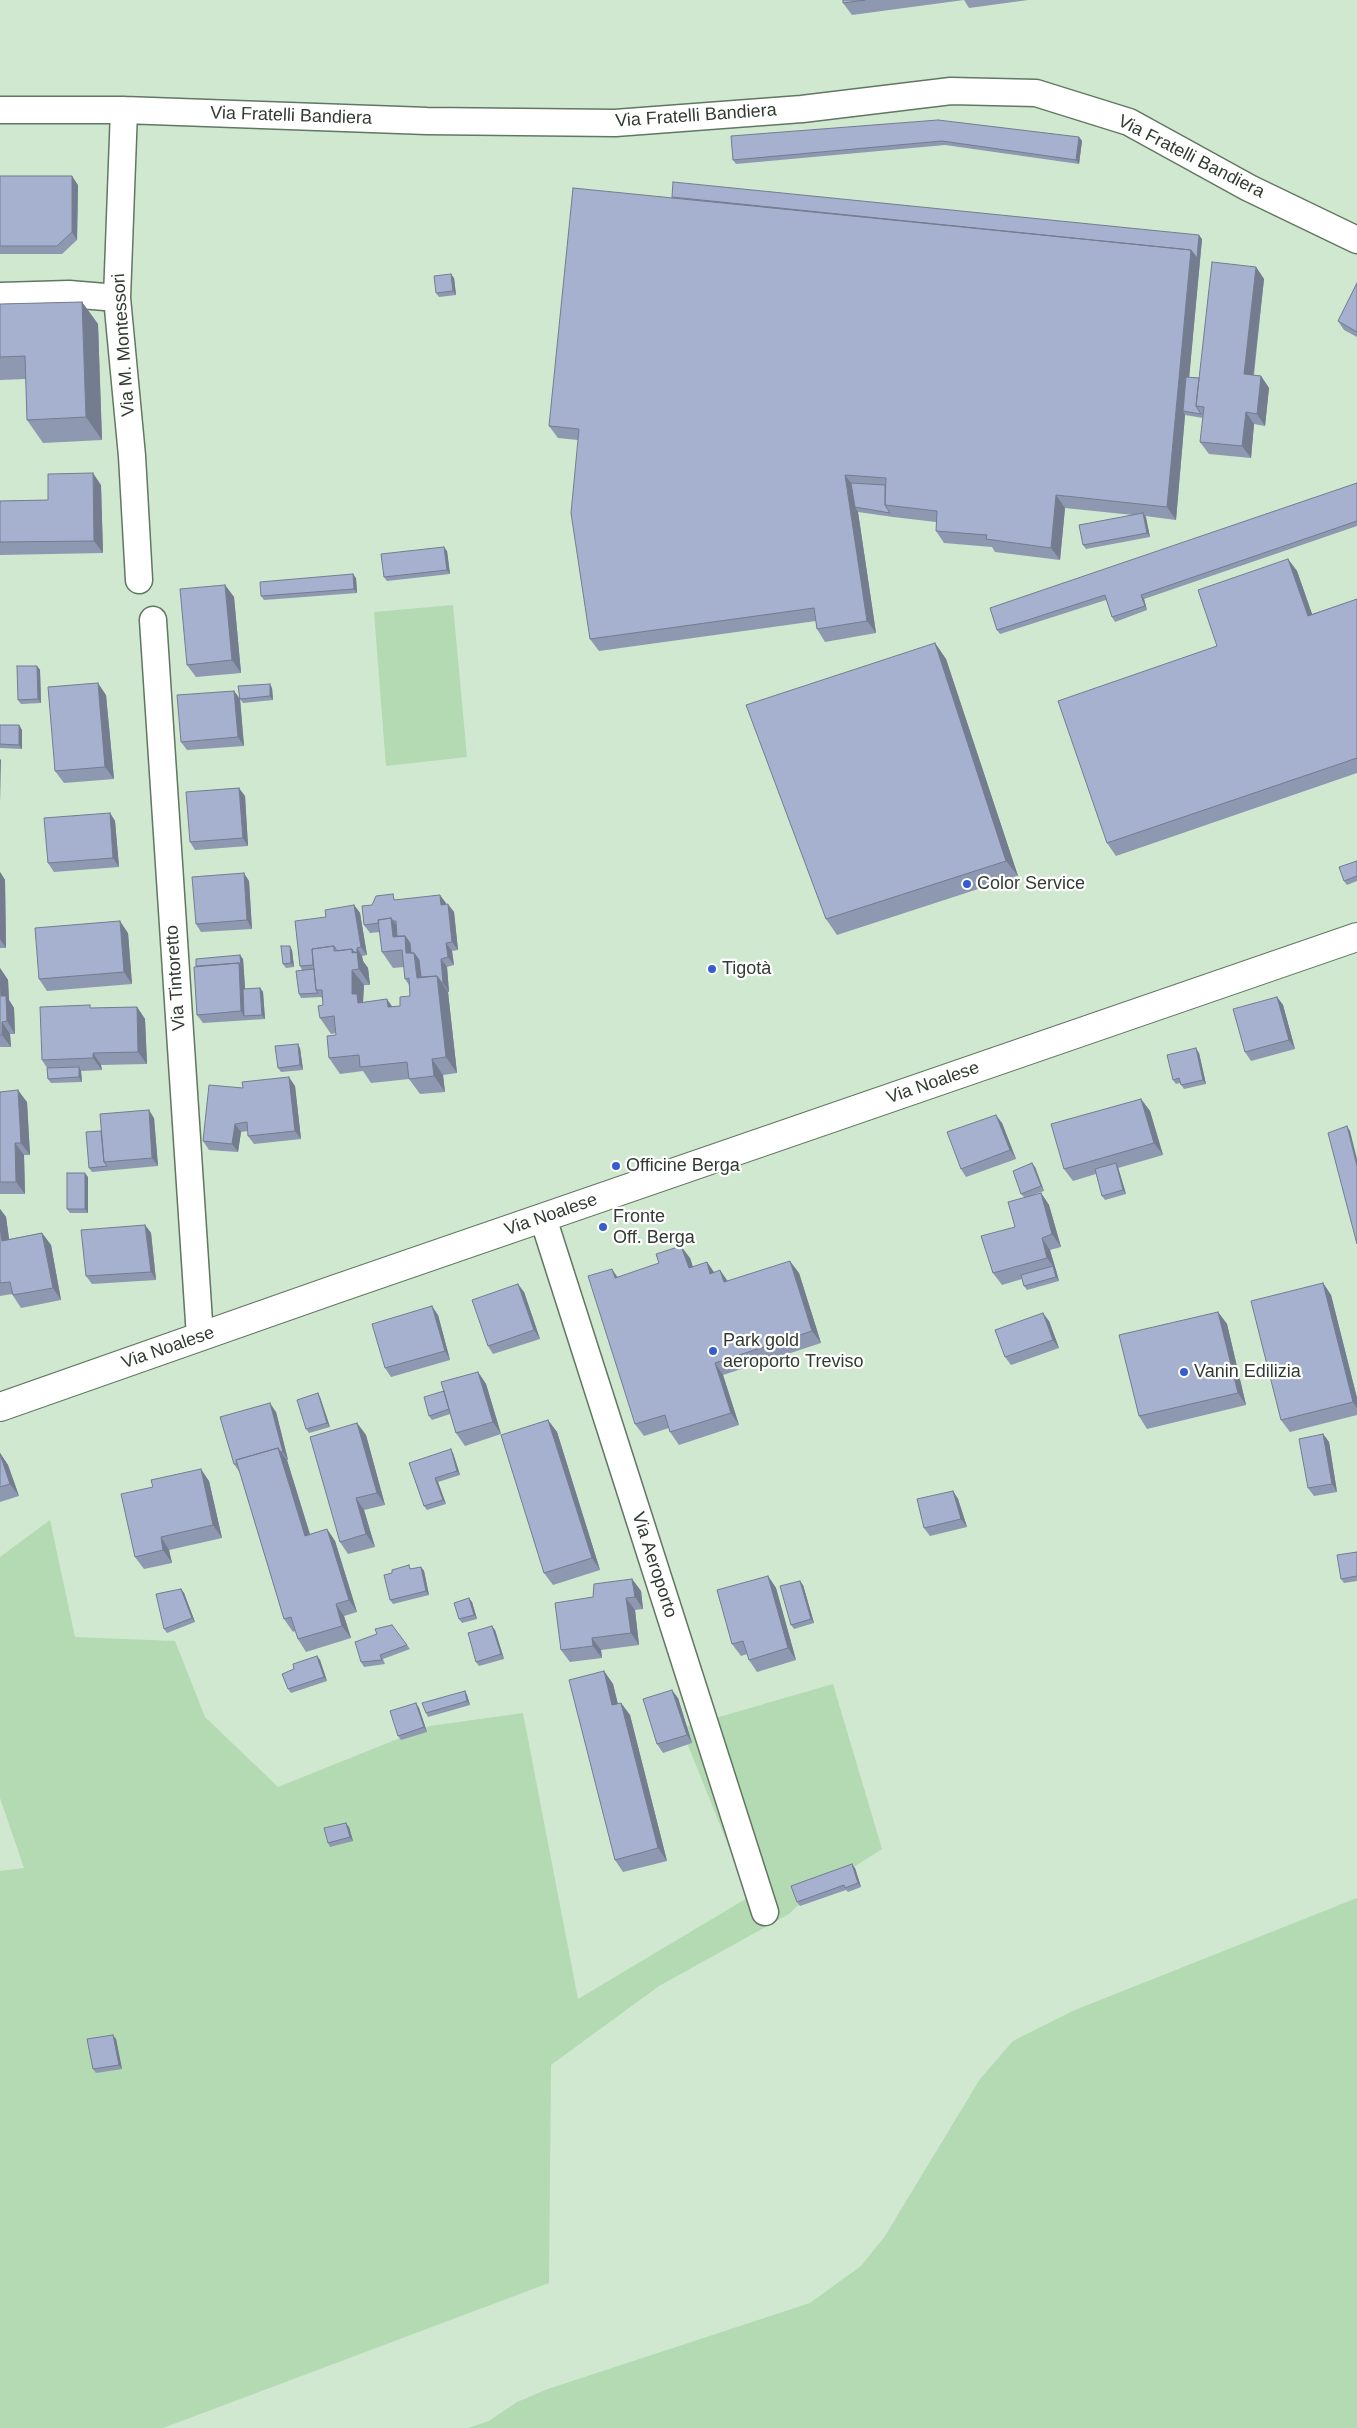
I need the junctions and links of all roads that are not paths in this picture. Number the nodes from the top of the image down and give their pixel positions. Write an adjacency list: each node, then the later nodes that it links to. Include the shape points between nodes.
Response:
1 (0, 110): 2 (street, Via Fratelli Bandiera)
2 (124, 110): 3 (street, Via Fratelli Bandiera, via 427,121 615,123 802,108 951,91 1036,93 1129,122 1250,188); 5 (street, Via M. Montessori)
3 (1357, 240)
4 (0, 296): 5 (street, via 69,294)
5 (117, 298): 6 (street, Via M. Montessori, via 132,456)
6 (139, 580)
7 (153, 620): 10 (street, Via Tintoretto)
8 (1357, 937): 9 (main road, Via Noalese)
9 (543, 1218): 10 (main road, Via Noalese); 12 (street, Via Aeroporto)
10 (200, 1337): 11 (main road, Via Noalese)
11 (0, 1407)
12 (765, 1912)

